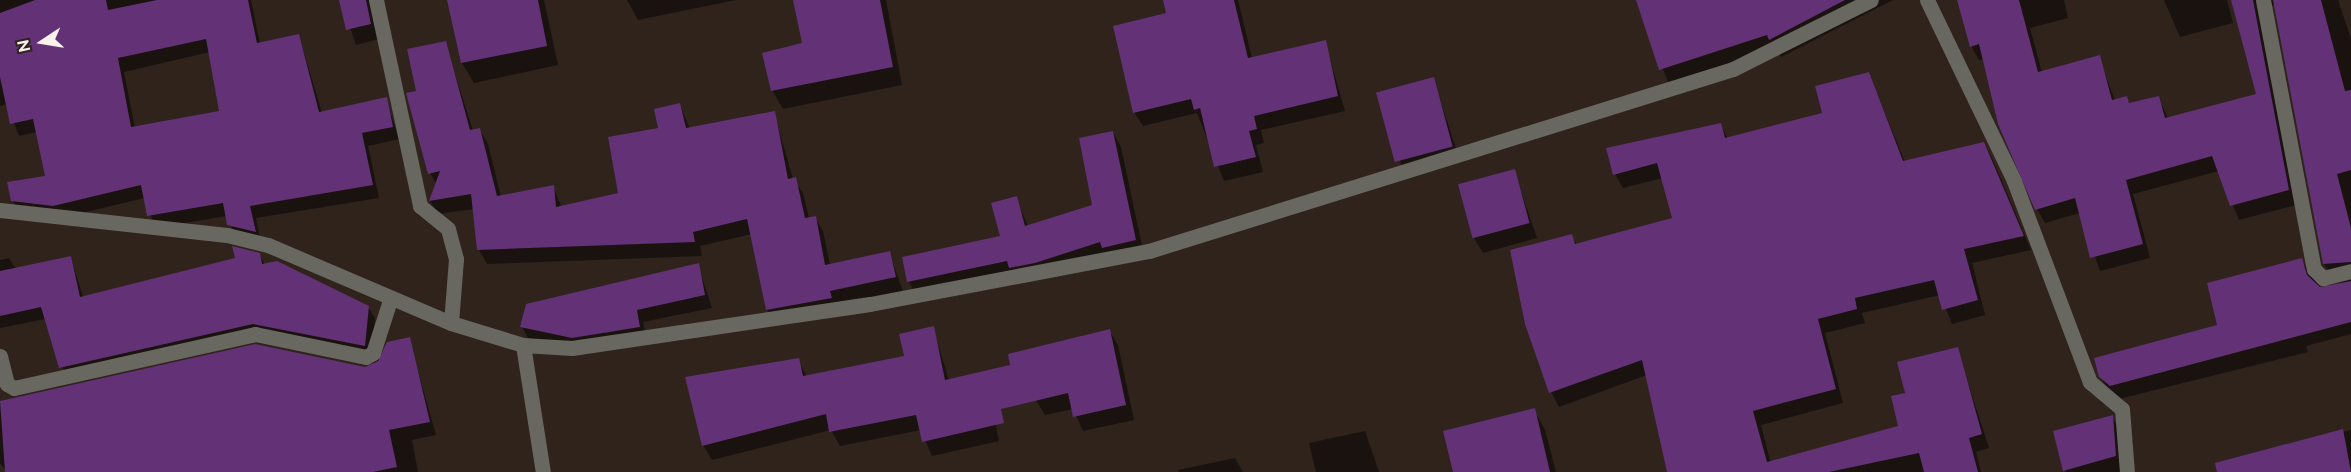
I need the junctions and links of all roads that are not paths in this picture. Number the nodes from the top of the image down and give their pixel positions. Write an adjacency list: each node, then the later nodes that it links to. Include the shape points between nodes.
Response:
1 (376, 0): 9 (street, via 420,206 448,229 456,259)
2 (1871, 0): 5 (street)
3 (1927, 0): 13 (street, via 2014,181 2090,382 2122,409)
4 (2263, 0): 7 (street, via 2314,269 2323,278)
5 (1849, 5): 10 (street, via 1733,69 1149,251 870,304 572,348)
6 (0, 210): 8 (street, via 227,235 268,245)
7 (2351, 271)
8 (390, 300): 9 (street); 11 (street, via 373,353 366,357 255,334 14,388 7,384)
9 (451, 322): 10 (street)
10 (524, 345): 12 (street)
11 (0, 356)
12 (543, 472)
13 (2127, 472)

